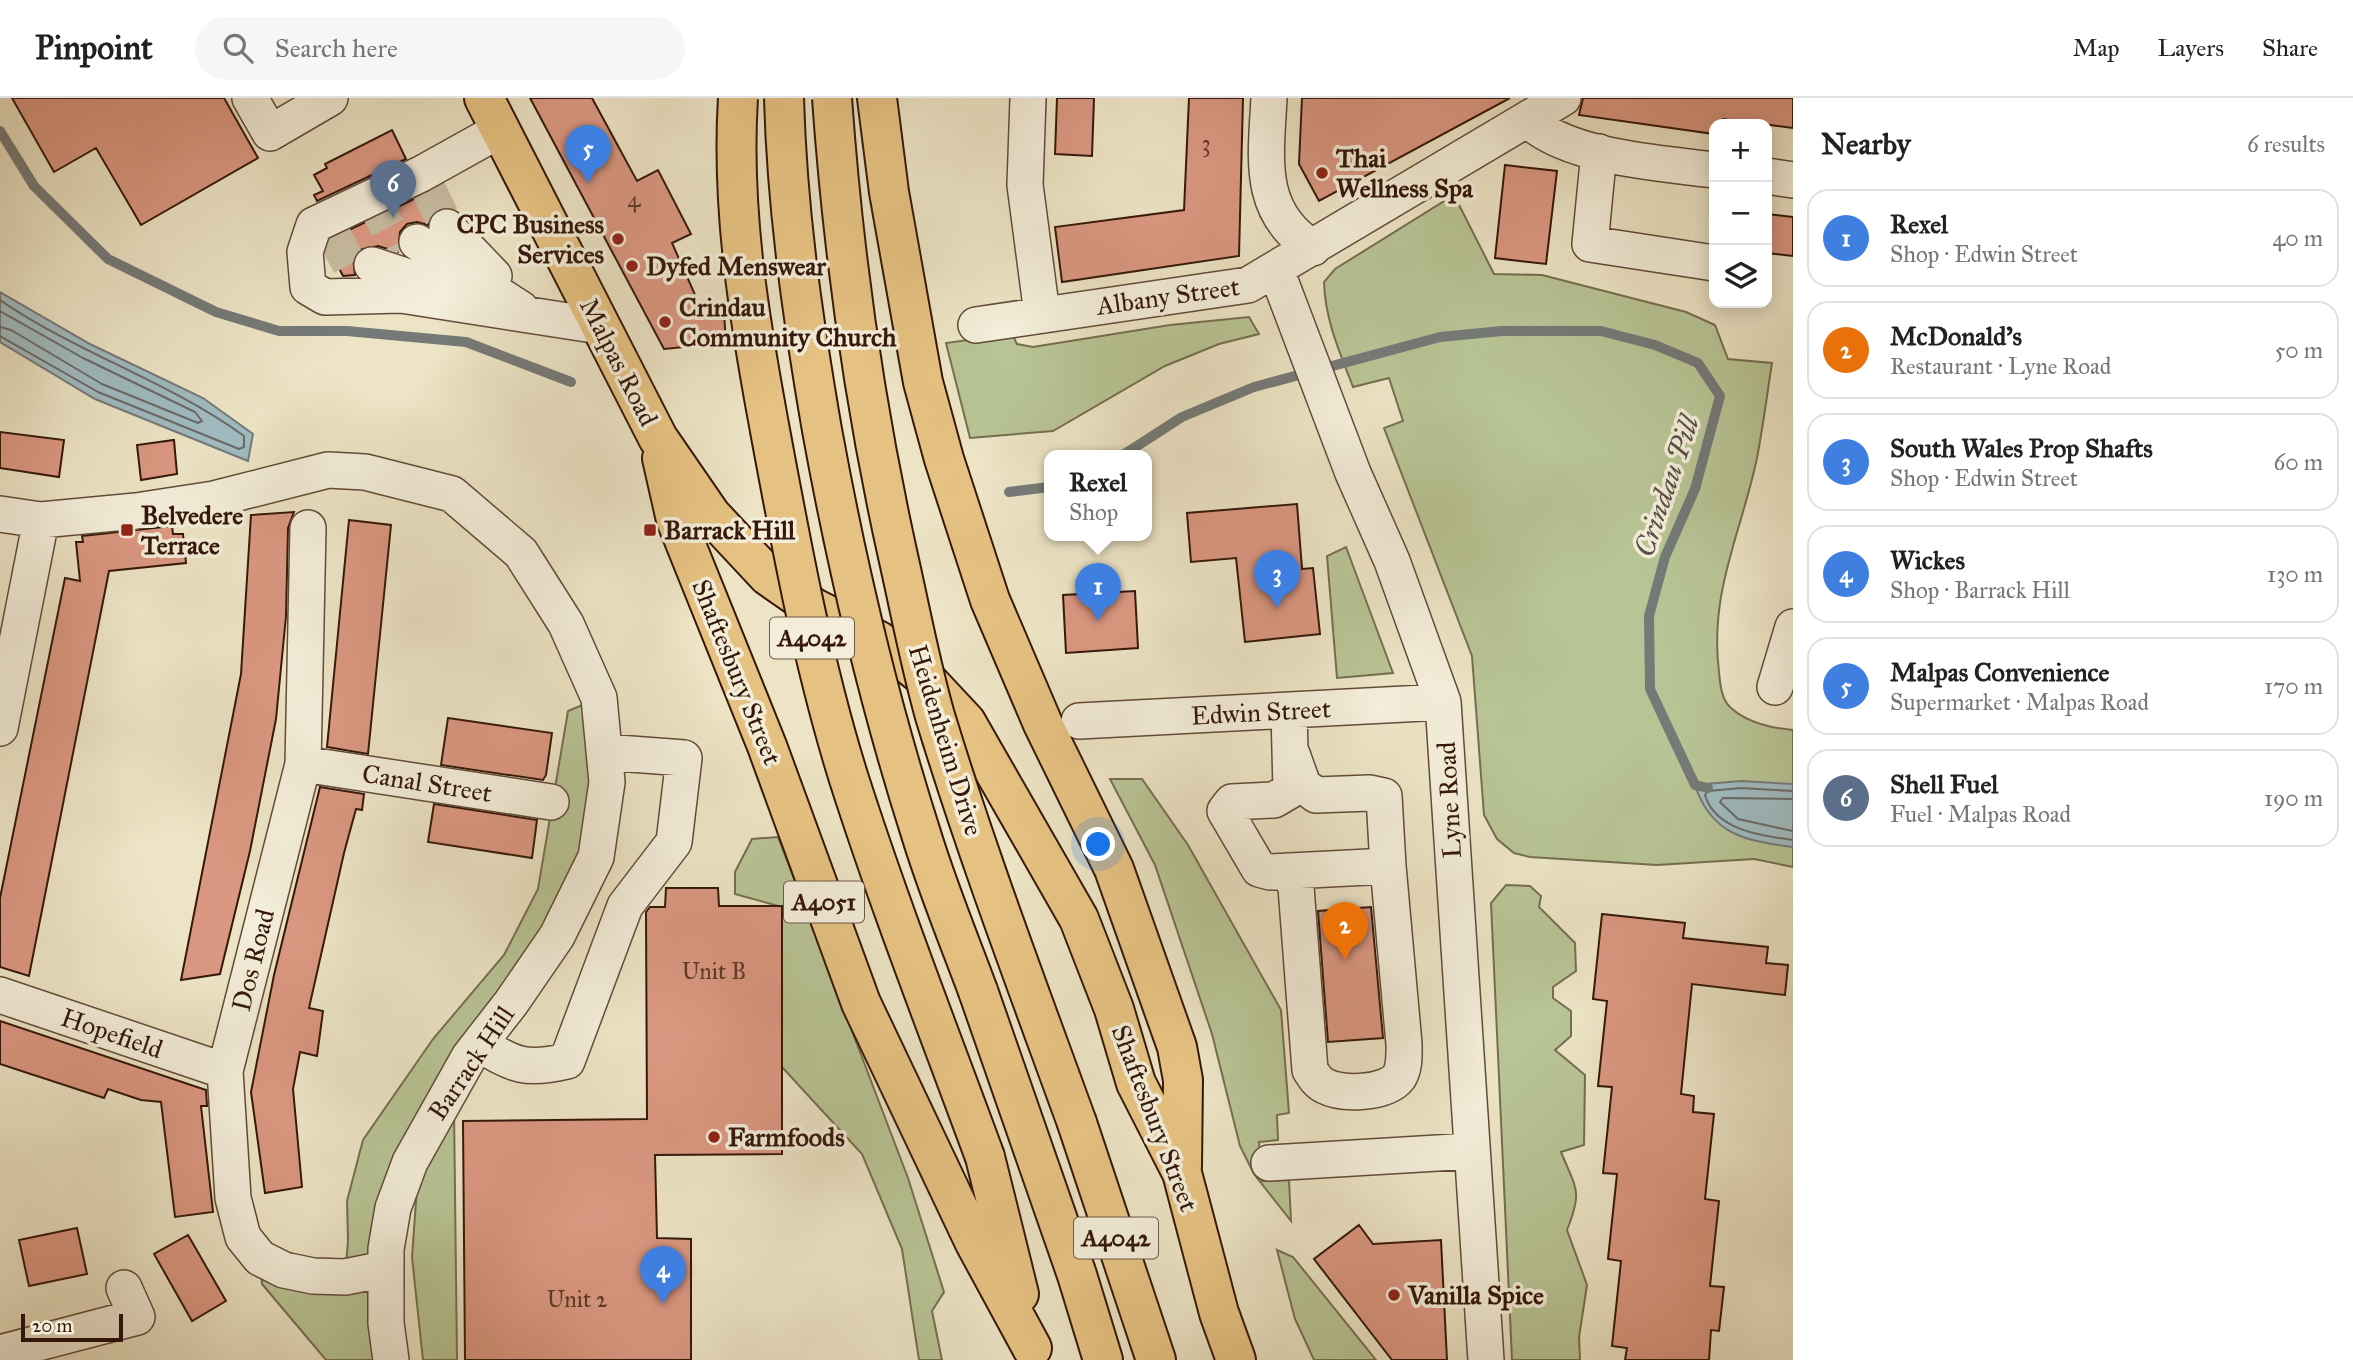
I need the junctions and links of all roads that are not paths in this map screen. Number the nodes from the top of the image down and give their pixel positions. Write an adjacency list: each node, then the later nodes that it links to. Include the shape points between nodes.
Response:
1 (250, 98): 2 (street, via 270,133)
2 (330, 98)
3 (738, 98): 47 (main road, A4042, bridge, via 739,235 752,327 797,575 825,696 849,779 985,1157)
4 (784, 98): 49 (main road, Heidenheim Drive / A4042, bridge, via 786,185 810,360 839,521 885,716 922,839)
5 (832, 98): 50 (main road, Heidenheim Drive / A4042, bridge, via 858,357 912,628 965,808)
6 (877, 98): 43 (main road, via 923,382 944,459 990,600 1043,724 1114,869 1177,1047 1183,1080)
7 (1028, 98): 18 (street, via 1025,185)
8 (1269, 98): 15 (street, via 1268,191 1293,236)
9 (1548, 105): 11 (street, via 1540,131); 15 (street, Albany Street)
10 (492, 114): 19 (street, via 417,183 348,217 314,225 305,252 308,287 325,297 401,295); 21 (main road, Malpas Road / A4051)
11 (1599, 152): 12 (street); 16 (street, via 1590,244)
12 (1709, 169)
13 (1772, 177): 14 (street)
14 (1793, 180)
15 (1313, 248): 17 (street, Albany Street)
16 (1709, 262)
17 (1276, 270): 18 (street, Albany Street, via 1248,285); 28 (street, Lyne Road)
18 (1042, 314): 20 (street, Albany Street)
19 (533, 316): 19 (street, via 401,251); 21 (street)
20 (976, 325)
21 (600, 326): 22 (main road, Malpas Road / A4051)
22 (658, 438): 43 (main road, Shaftesbury Street / A4051, via 712,515 768,576 814,608 879,641 923,676 966,722 1079,919 1114,1009 1136,1083); 47 (main road, Shaftesbury Street / A4051, via 676,520 767,746 861,1003)
23 (0, 514): 24 (street, Barrack Hill)
24 (41, 520): 31 (street); 32 (street, Barrack Hill, via 214,499 328,470 365,471 452,495 520,553 566,624 599,698)
25 (308, 528): 34 (street, Dos Road)
26 (1793, 627): 27 (street)
27 (1775, 687)
28 (1443, 702): 29 (street, Edwin Street); 41 (street, Lyne Road)
29 (1289, 711): 30 (street, Edwin Street); 33 (street)
30 (1079, 721)
31 (0, 728)
32 (604, 752): 39 (street, Barrack Hill, via 607,782 596,857 557,936); 39 (street, via 684,758 674,842 625,906 567,1061 548,1066 515,1065)
33 (1292, 754): 36 (street, via 1303,785 1316,795 1384,796); 37 (street, via 1291,790 1274,800 1232,802 1225,811 1259,869)
34 (303, 764): 35 (street, Canal Street); 40 (street, Dos Road)
35 (551, 802)
36 (1388, 866): 37 (street); 37 (street, via 1403,1068 1397,1079 1380,1088 1338,1091 1321,1085 1310,1070 1296,887)
37 (1289, 871)
38 (0, 995): 40 (street, Hopefield)
39 (479, 1044): 44 (street, Barrack Hill, via 410,1162 393,1208)
40 (225, 1071): 44 (street, Dos Road, via 233,1198 243,1237 260,1258 284,1270 313,1276 345,1278)
41 (1471, 1151): 42 (street); 52 (street, Lyne Road)
42 (1269, 1163)
43 (1182, 1173): 51 (main road, Shaftesbury Street / A4051)
44 (386, 1269): 48 (street, Barrack Hill)
45 (124, 1288): 46 (street, via 137,1317)
46 (0, 1353)
47 (1033, 1354)
48 (391, 1360)
49 (1103, 1360)
50 (1156, 1360)
51 (1236, 1360)
52 (1486, 1360)

